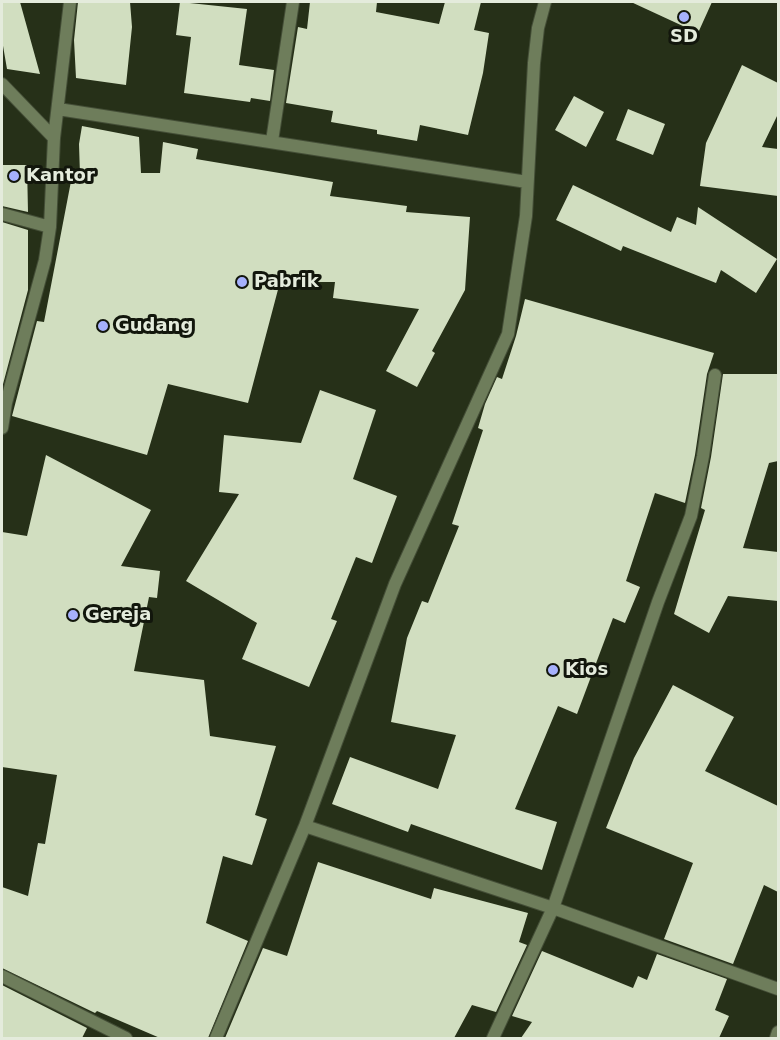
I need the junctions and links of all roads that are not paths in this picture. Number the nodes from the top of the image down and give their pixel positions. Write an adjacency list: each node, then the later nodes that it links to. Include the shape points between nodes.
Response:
1 (70, 2): 5 (street)
2 (293, 2): 7 (street)
3 (545, 2): 8 (street, via 538,28)
4 (2, 84): 6 (street)
5 (58, 110): 6 (street); 7 (street)
6 (54, 138): 10 (street)
7 (272, 141): 8 (street)
8 (527, 182): 13 (street, via 526,216 507,334 395,584)
9 (2, 214): 10 (street)
10 (50, 227): 12 (street)
11 (715, 375): 14 (street, via 691,516)
12 (2, 428)
13 (305, 826): 14 (street); 19 (street)
14 (553, 908): 16 (street); 20 (street)
15 (2, 976): 18 (street)
16 (778, 989)
17 (778, 1032): 21 (street)
18 (126, 1038)
19 (216, 1038)
20 (493, 1038)
21 (776, 1038)

